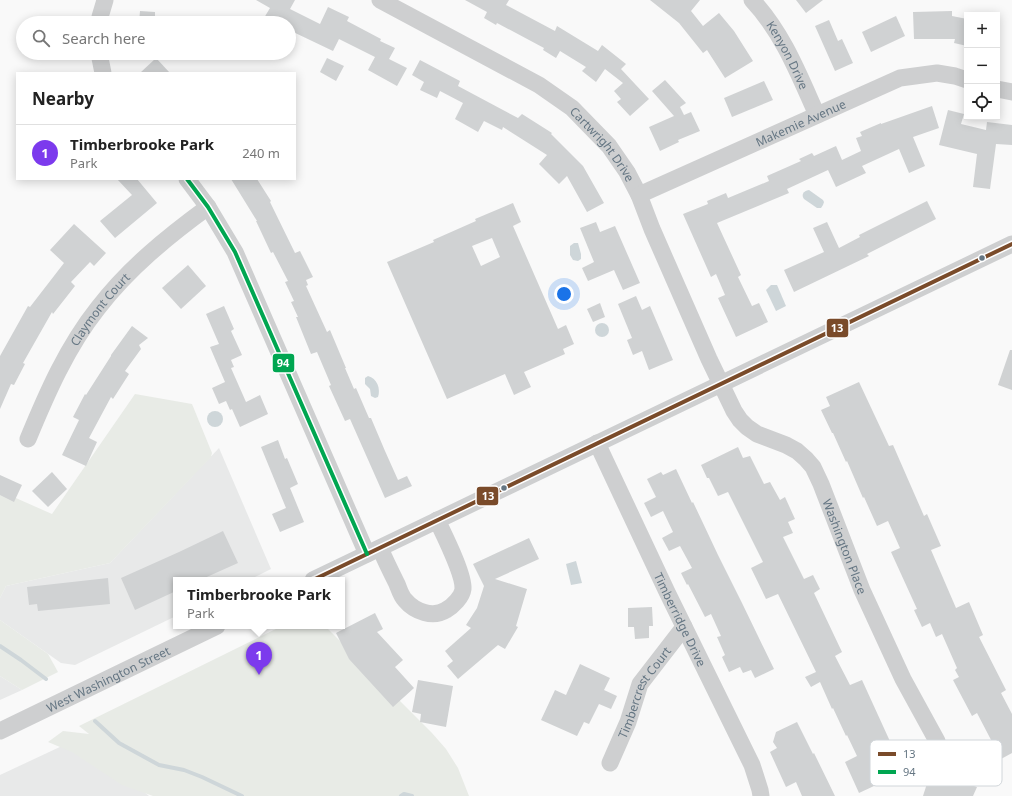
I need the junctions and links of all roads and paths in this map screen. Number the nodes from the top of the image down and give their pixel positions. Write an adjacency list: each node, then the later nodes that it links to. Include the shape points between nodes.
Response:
1 (105, 0): 4 (street)
2 (380, 0): 12 (street, Cartwright Drive, via 539,85 572,108 609,146)
3 (752, 0): 10 (street, Kenyon Drive, via 777,32)
4 (101, 16)
5 (100, 60): 6 (street)
6 (104, 72)
7 (964, 79): 10 (street, Makemie Avenue, via 938,73 900,78)
8 (1000, 90): 9 (street)
9 (1012, 92)
10 (817, 115): 12 (street, Makemie Avenue)
11 (188, 180): 13 (street)
12 (639, 195): 15 (street, Cartwright Drive)
13 (208, 207): 16 (street, Claymont Court, via 140,262 98,308 71,348); 19 (street, via 235,252 351,520)
14 (1012, 244): 15 (street)
15 (720, 383): 17 (street); 24 (street, Washington Place, via 740,420 757,434 797,451 813,467 822,484 862,590 903,679)
16 (28, 439)
17 (597, 443): 18 (street); 21 (street, Timberridge Drive)
18 (437, 520): 19 (street); 19 (street, via 460,572 463,590 457,601 446,610 432,614 412,607 404,600)
19 (373, 551): 20 (street)
20 (318, 577)
21 (684, 627): 25 (street, Timbercrest Court, via 640,684 628,722); 26 (street, Timberridge Drive, via 752,765)
22 (211, 629): 23 (street, West Washington Street)
23 (0, 731)
24 (936, 740)
25 (610, 763)
26 (761, 796)

